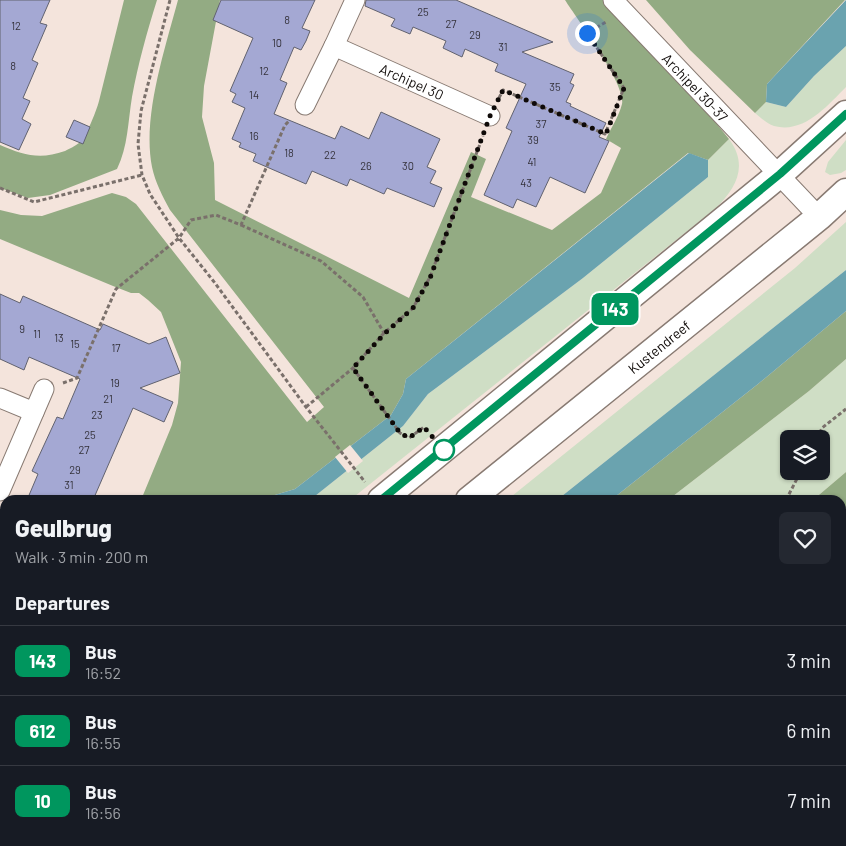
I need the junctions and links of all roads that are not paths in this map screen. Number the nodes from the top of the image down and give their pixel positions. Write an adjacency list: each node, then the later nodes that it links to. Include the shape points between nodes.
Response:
1 (355, 0): 3 (street)
2 (618, 6): 7 (street, Archipel 30-37)
3 (334, 46): 4 (street); 6 (street, Archipel 30)
4 (305, 106)
5 (846, 114): 7 (main road)
6 (490, 116)
7 (780, 174): 9 (street, Archipel 30-37); 14 (main road)
8 (846, 192): 9 (main road, Kustendreef)
9 (820, 217): 15 (main road, Kustendreef)
10 (44, 389): 12 (street)
11 (0, 398): 12 (street)
12 (34, 412): 13 (street)
13 (0, 491)
14 (375, 493)
15 (475, 495)

